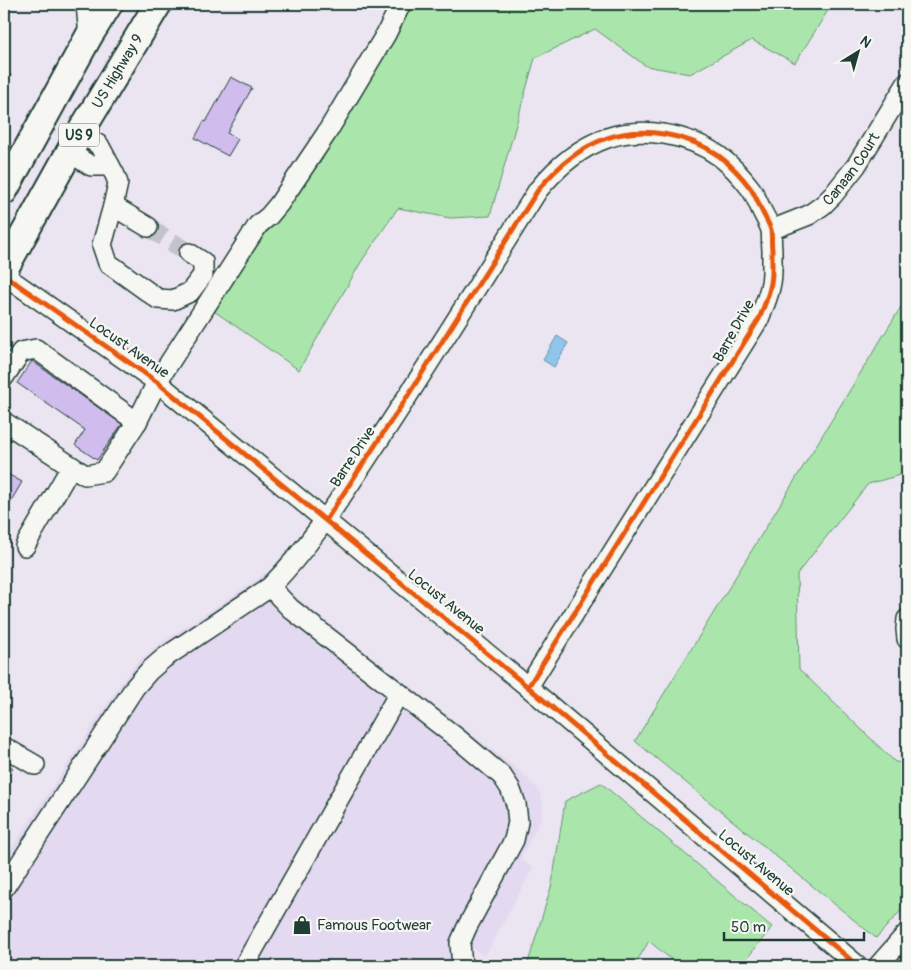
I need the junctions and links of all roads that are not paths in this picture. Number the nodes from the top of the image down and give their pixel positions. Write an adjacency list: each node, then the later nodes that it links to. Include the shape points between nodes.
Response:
1 (86, 4): 5 (street)
2 (109, 4): 5 (highway, US 9)
3 (158, 4): 7 (highway, US Highway 9 / US 9)
4 (401, 4): 16 (street, Locust Avenue, via 326,134 279,204 258,225)
5 (89, 36): 8 (highway, US 9)
6 (907, 83): 11 (street, Canaan Court, via 856,166 833,196 809,215)
7 (75, 142): 9 (street, via 91,166 110,166 118,183); 13 (highway, US Highway 9 / US 9)
8 (6, 180)
9 (113, 206): 10 (street); 12 (street, via 102,245 108,263 158,299 173,300 190,292 203,276 203,262)
10 (148, 227)
11 (771, 230): 20 (street, Barre Drive, via 752,190 736,171 719,156 694,142 666,134 636,133 607,138 585,148 550,175 538,190); 25 (street, Barre Drive, via 772,273 759,319)
12 (189, 253)
13 (4, 270)
14 (4, 275): 16 (street, Locust Avenue)
15 (4, 377): 18 (street, via 21,352 36,350)
16 (157, 382): 18 (street); 20 (street, Locust Avenue)
17 (4, 422): 19 (street)
18 (137, 422): 19 (street, via 104,472 85,476)
19 (71, 466): 21 (street)
20 (326, 520): 22 (street, Barre Drive); 25 (street, Locust Avenue)
21 (25, 546)
22 (270, 586): 26 (street, via 291,609); 29 (street, Barre Drive, via 149,671)
23 (907, 619): 24 (street)
24 (907, 639)
25 (528, 687): 33 (street, Locust Avenue)
26 (399, 693): 31 (street); 32 (street, via 502,776 516,804 518,822 514,840 460,943)
27 (4, 747): 28 (street)
28 (35, 765)
29 (4, 888)
30 (907, 933): 34 (street)
31 (244, 966)
32 (462, 966)
33 (858, 966)
34 (878, 966)

